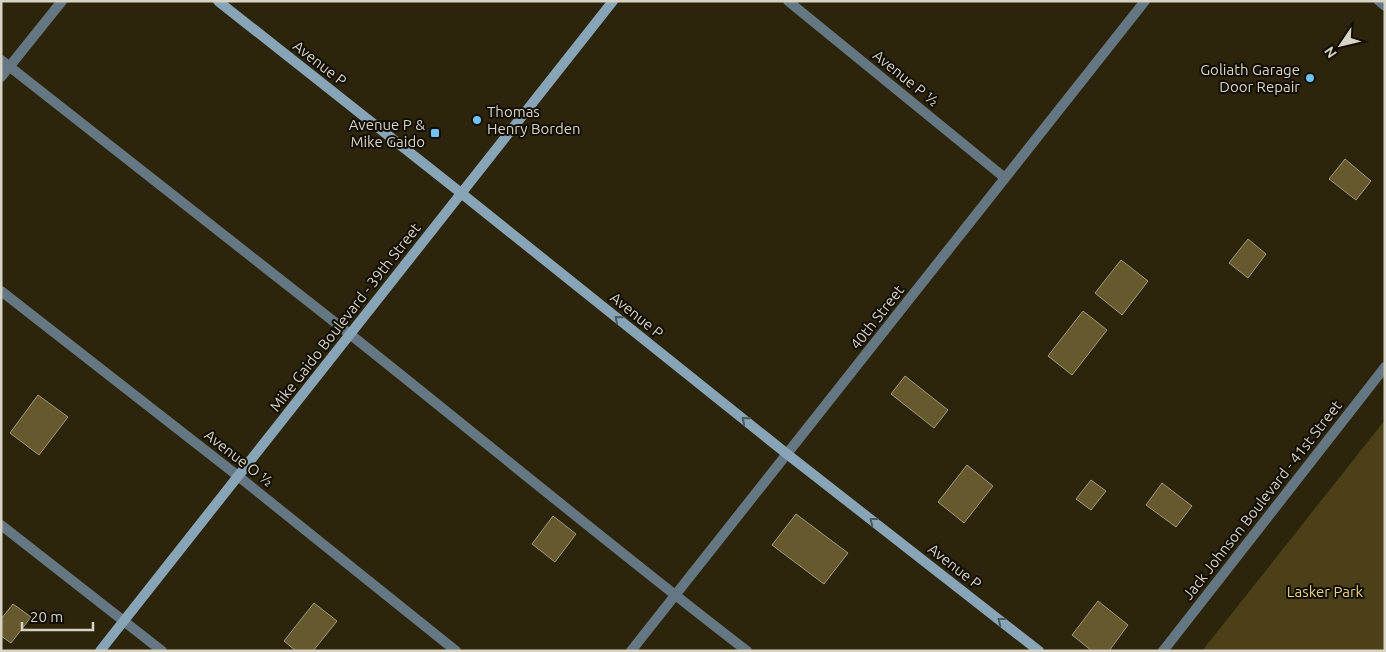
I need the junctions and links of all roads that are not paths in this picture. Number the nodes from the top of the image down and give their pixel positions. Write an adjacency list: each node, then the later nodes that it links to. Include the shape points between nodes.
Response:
1 (62, 1): 8 (street)
2 (218, 1): 11 (main road, Avenue P)
3 (613, 1): 11 (main road, Mike Gaido Boulevard - 39th Street)
4 (788, 1): 10 (street, Avenue P ½)
5 (1146, 1): 10 (street, 40th Street)
6 (1379, 1): 7 (street)
7 (1385, 6)
8 (5, 63): 9 (street); 13 (street)
9 (1, 77)
10 (1005, 178): 15 (street, 40th Street)
11 (461, 193): 13 (main road, Mike Gaido Boulevard - 39th Street); 15 (main road, Avenue P, one-way to 11)
12 (1, 291): 16 (street, Avenue O ½)
13 (350, 334): 16 (main road, Mike Gaido Boulevard - 39th Street); 18 (street)
14 (1385, 367): 26 (street, Jack Johnson Boulevard - 41st Street)
15 (787, 454): 18 (street, 40th Street); 25 (main road, Avenue P, one-way to 15)
16 (238, 476): 19 (main road, Mike Gaido Boulevard - 39th Street); 22 (street, Avenue O ½)
17 (1, 525): 19 (street)
18 (675, 595): 23 (street, 40th Street); 24 (street)
19 (124, 620): 20 (main road, Mike Gaido Boulevard - 39th Street); 21 (street)
20 (100, 651)
21 (162, 651)
22 (456, 651)
23 (631, 651)
24 (747, 651)
25 (1039, 651)
26 (1163, 651)

